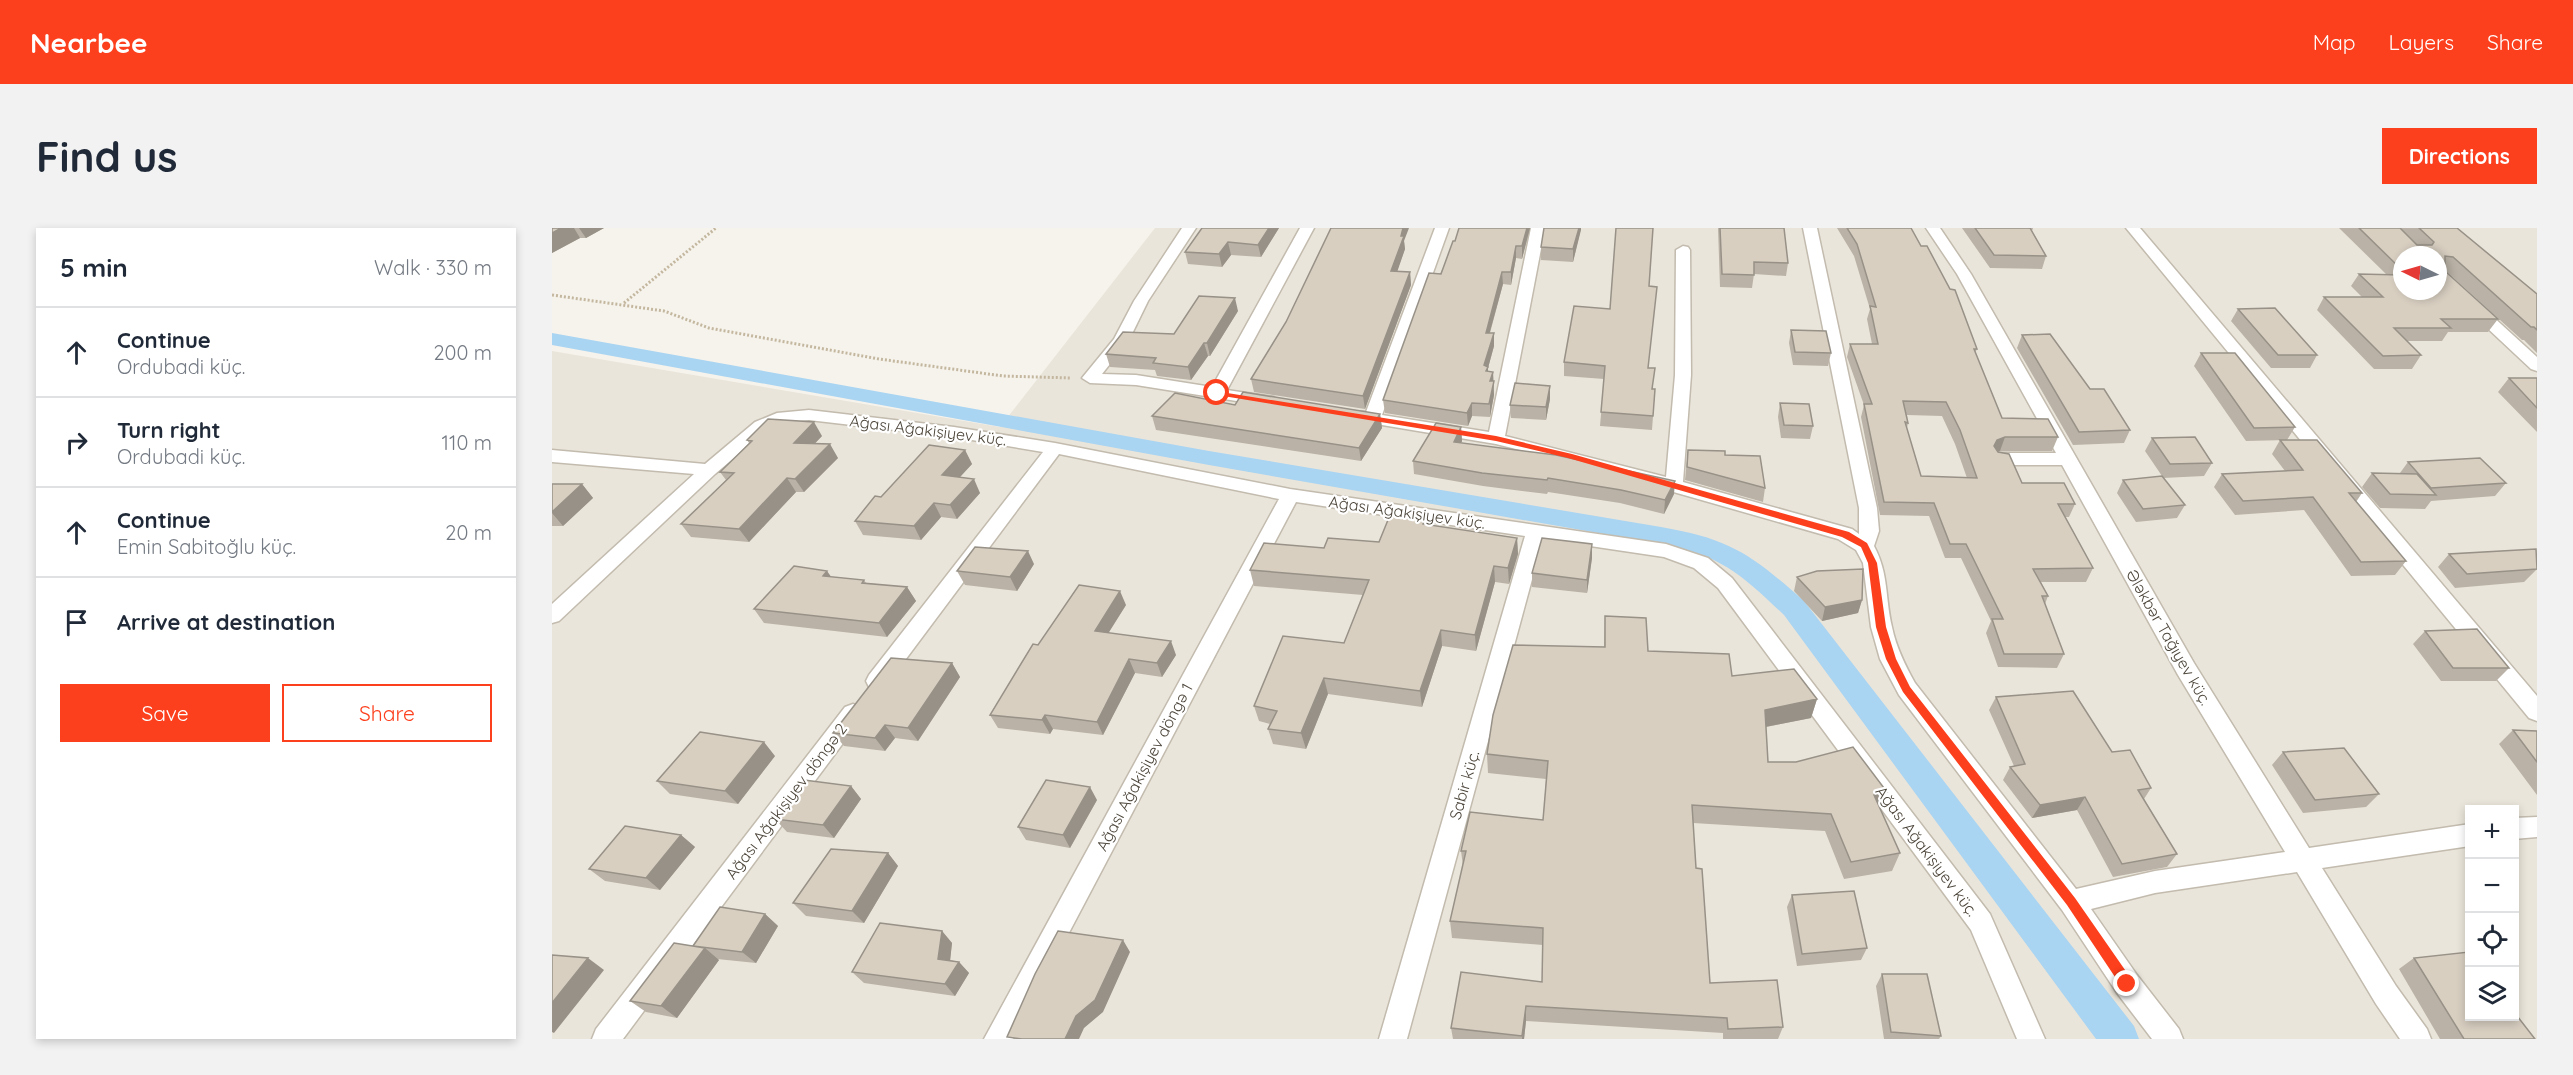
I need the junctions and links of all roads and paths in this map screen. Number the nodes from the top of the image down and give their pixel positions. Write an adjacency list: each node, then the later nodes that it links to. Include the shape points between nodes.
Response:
1 (716, 228): 12 (path)
2 (1190, 228): 16 (street, via 1141,301 1121,340)
3 (1307, 228): 17 (street)
4 (1442, 228): 20 (street)
5 (1538, 228): 21 (street)
6 (1810, 228): 30 (street, via 1868,508 1869,531)
7 (1933, 228): 25 (street, Ələkbər Tağıyev küç., via 1964,274)
8 (2133, 228): 32 (street)
9 (1683, 250): 27 (street, via 1683,375)
10 (2447, 283): 13 (street)
11 (552, 295): 12 (path)
12 (623, 304): 16 (path, via 664,311 709,328 746,336 879,359 1004,376)
13 (2511, 343): 14 (street); 15 (street)
14 (2537, 343)
15 (2537, 366)
16 (1090, 378): 17 (street, via 1136,380)
17 (1217, 393): 18 (street)
18 (1284, 404)
19 (1328, 411): 20 (street)
20 (1372, 418): 21 (street)
21 (1496, 439): 27 (street)
22 (1054, 448): 26 (street, Ağası Ağakişiyev küç., via 809,415 777,418 761,426); 28 (street, Ağası Ağakişiyev küç.); 38 (street, Ağası Ağakişiyev döngə 2)
23 (552, 456): 26 (street)
24 (2000, 459): 25 (street)
25 (2070, 459): 36 (street, Ələkbər Tağıyev küç., via 2186,669)
26 (709, 470): 31 (street, Ağası Ağakişiyev küç.)
27 (1674, 485): 30 (street, via 1845,534)
28 (1290, 495): 29 (street, Ağası Ağakişiyev küç.); 39 (street, Ağası Ağakişiyev döngə 1)
29 (1536, 531): 40 (street, Sabir küç.); 41 (street, Ağası Ağakişiyev küç., via 1666,551 1701,563 1725,583 1981,922)
30 (1864, 546): 37 (street, via 1873,563 1881,627 1906,689)
31 (552, 616)
32 (2537, 712)
33 (2537, 827): 34 (street)
34 (2519, 829)
35 (2465, 836): 36 (street)
36 (2302, 860): 37 (street, via 2155,882); 43 (street, Ələkbər Tağıyev küç.)
37 (2071, 902): 42 (street)
38 (606, 1039)
39 (998, 1039)
40 (1393, 1039)
41 (2031, 1039)
42 (2169, 1039)
43 (2417, 1039)

